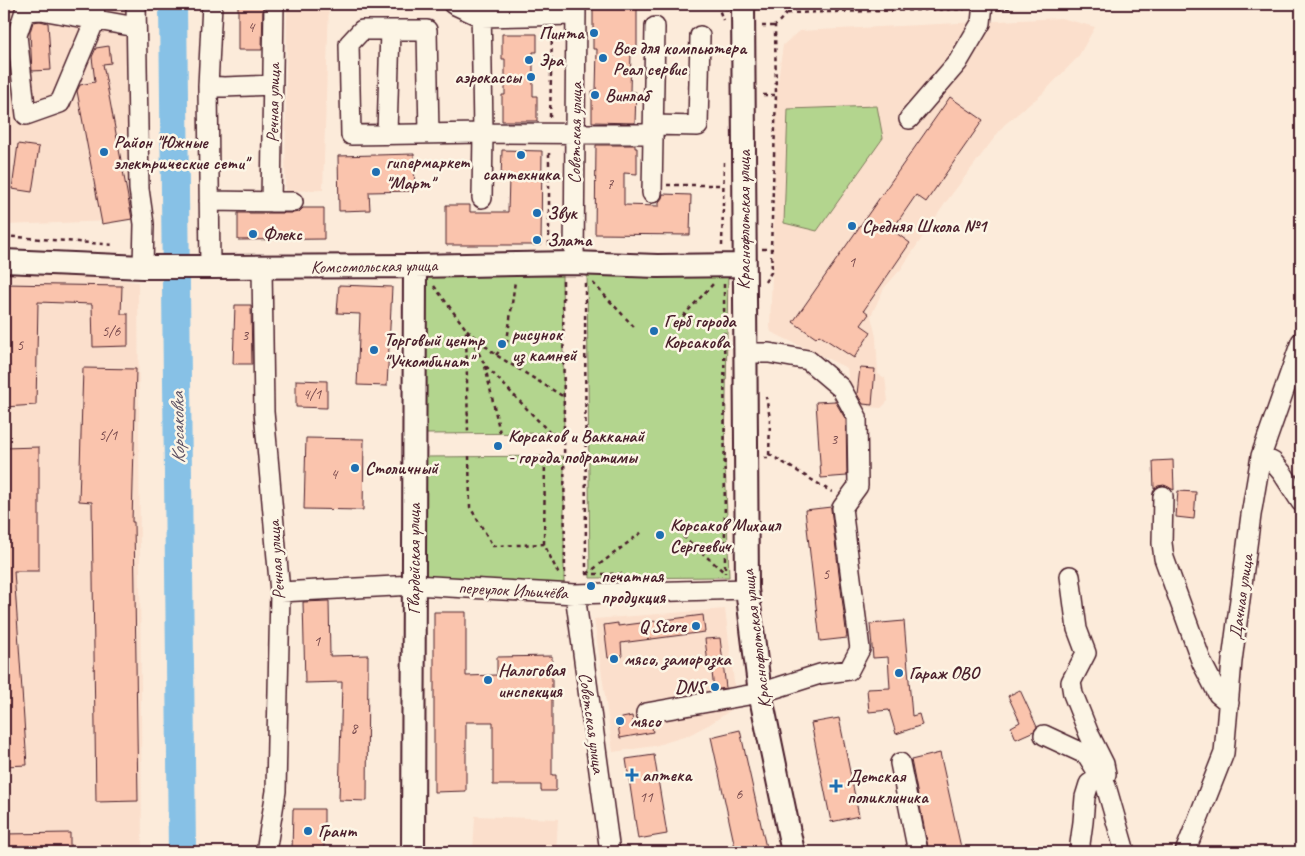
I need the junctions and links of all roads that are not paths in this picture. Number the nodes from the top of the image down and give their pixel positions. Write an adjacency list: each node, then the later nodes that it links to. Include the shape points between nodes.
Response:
1 (136, 4): 10 (street)
2 (212, 4): 15 (street)
3 (274, 4): 14 (street, Речная улица)
4 (453, 4): 8 (street)
5 (743, 4): 28 (main road, Краснофлотская улица)
6 (982, 6): 16 (street, via 981,23 958,62)
7 (576, 9): 8 (street, via 552,16); 21 (street, Советская улица)
8 (481, 10): 18 (street)
9 (95, 12): 9 (street, via 25,11 17,35 26,116 60,103); 10 (street)
10 (136, 27): 29 (street, via 139,189)
11 (655, 27): 17 (street)
12 (390, 30): 19 (street); 19 (street, via 362,30 349,44 351,134); 20 (street, via 427,30)
13 (700, 36): 17 (street, via 698,126)
14 (273, 85): 15 (street); 25 (street, Речная улица)
15 (208, 86): 24 (street)
16 (909, 119)
17 (653, 129): 21 (street); 22 (street)
18 (483, 133): 20 (street); 21 (street); 23 (street)
19 (387, 134): 20 (street)
20 (429, 134)
21 (575, 134): 32 (street, Советская улица)
22 (652, 190)
23 (482, 198)
24 (209, 201): 25 (street); 30 (street)
25 (272, 202): 26 (street)
26 (292, 202)
27 (4, 262): 29 (main road, Комсомольская улица)
28 (744, 265): 32 (main road, Комсомольская улица, via 657,266); 35 (main road, Краснофлотская улица)
29 (150, 267): 30 (main road, Комсомольская улица)
30 (202, 267): 31 (main road, Комсомольская улица)
31 (262, 267): 33 (main road, Комсомольская улица); 42 (street, Речная улица, via 264,412)
32 (574, 273): 33 (main road, Комсомольская улица)
33 (423, 274): 40 (main road, Гвардейская улица)
34 (1301, 342): 36 (street, Дачная улица)
35 (745, 353): 41 (main road, Краснофлотская улица); 44 (street, via 769,353 808,360 841,388 857,418 858,486 842,508 860,649 848,670 820,674)
36 (1261, 456): 38 (street, via 1273,462); 45 (street, Дачная улица)
37 (1163, 496): 45 (street, via 1164,558 1202,662 1218,694)
38 (1301, 502)
39 (1070, 576): 49 (street, via 1077,629 1086,653 1071,682 1072,694 1104,764 1106,774)
40 (414, 585): 42 (street, переулок Ильичёва); 43 (street, переулок Ильичёва); 51 (main road, Гвардейская улица)
41 (747, 589): 43 (street, переулок Ильичёва); 44 (main road, Краснофлотская улица)
42 (280, 592): 50 (street, Речная улица, via 276,791)
43 (575, 594): 52 (street, Советская улица)
44 (760, 693): 46 (street); 53 (main road, Краснофлотская улица)
45 (1229, 703): 57 (street, Дачная улица, via 1224,753)
46 (646, 713)
47 (1044, 735): 49 (street, via 1087,755)
48 (900, 763): 54 (street)
49 (1102, 779): 55 (street, via 1089,784 1085,797); 56 (street)
50 (266, 852)
51 (413, 852)
52 (610, 852)
53 (793, 852)
54 (918, 852)
55 (1081, 852)
56 (1125, 852)
57 (1185, 852)

